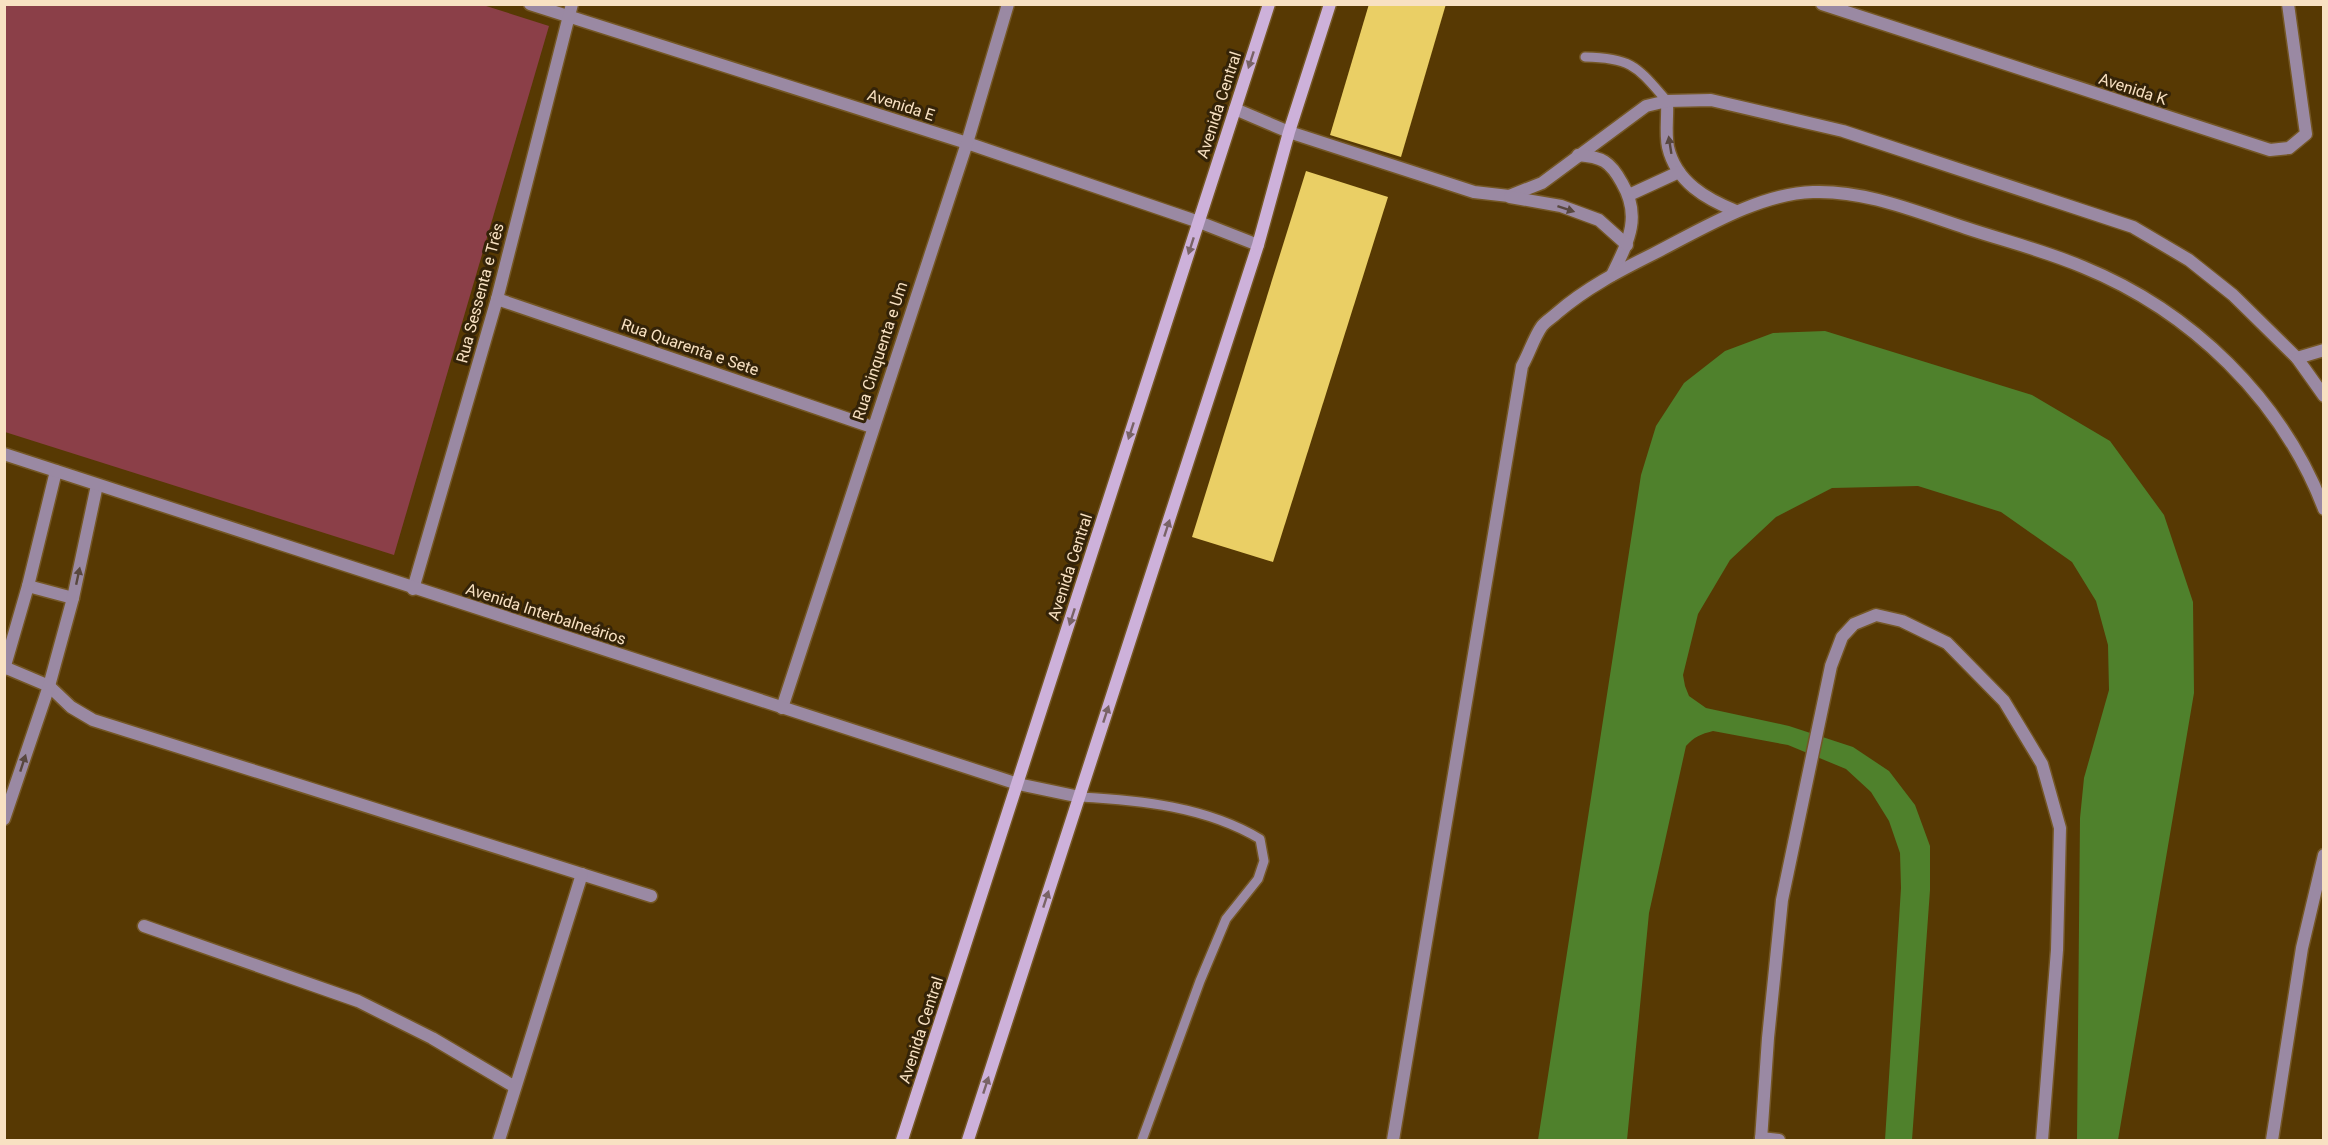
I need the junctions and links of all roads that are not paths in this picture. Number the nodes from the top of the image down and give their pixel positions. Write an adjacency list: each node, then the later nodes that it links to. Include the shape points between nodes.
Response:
1 (530, 4): 8 (street, Avenida E)
2 (572, 4): 8 (street, Rua Sessenta e Três)
3 (1008, 4): 13 (street, Rua Cinquenta e Um)
4 (1269, 4): 11 (main road, Avenida Central, one-way to 11)
5 (1330, 4): 12 (main road)
6 (1822, 4): 7 (street, Avenida K, via 2270,150 2289,148 2307,134)
7 (2288, 4)
8 (568, 17): 13 (street, Avenida E); 23 (street, Rua Sessenta e Três)
9 (1586, 57): 10 (lane, via 1613,58 1639,69)
10 (1667, 101): 14 (street, via 1646,106); 15 (street, one-way to 10, via 1668,147); 25 (street, via 1711,100 1843,131 2133,227 2189,260)
11 (1235, 109): 12 (street); 19 (main road, Avenida Central)
12 (1289, 132): 17 (street, via 1474,192); 21 (main road)
13 (967, 143): 19 (street, Avenida E); 27 (street, Rua Cinquenta e Um)
14 (1578, 155): 16 (street, via 1600,157 1615,170); 17 (street, via 1542,183)
15 (1679, 172): 16 (street); 18 (street, via 1708,200)
16 (1629, 195): 20 (street, via 1633,209)
17 (1509, 196): 20 (street, one-way to 20, via 1561,206 1599,220)
18 (1736, 212): 22 (street); 31 (street, via 1812,192 1852,194 2084,267 2138,294 2196,333 2243,376 2285,431)
19 (1199, 222): 21 (street, Avenida E); 38 (main road, Avenida Central, one-way to 38)
20 (1627, 244): 22 (street)
21 (1258, 245): 39 (main road, one-way to 21)
22 (1612, 275): 51 (street, via 1578,295 1542,326 1522,366)
23 (497, 299): 27 (street, Rua Quarenta e Sete); 33 (street, Rua Sessenta e Três)
24 (2324, 350): 25 (street)
25 (2297, 358): 26 (street)
26 (2324, 396)
27 (872, 427): 37 (street, Rua Cinquenta e Um)
28 (4, 454): 29 (street, Avenida Interbalneários)
29 (56, 471): 30 (street, Avenida Interbalneários); 32 (street)
30 (97, 485): 33 (street, Avenida Interbalneários); 34 (street, one-way to 30)
31 (2324, 509)
32 (28, 586): 34 (street); 35 (street)
33 (413, 588): 37 (street, Avenida Interbalneários)
34 (73, 598): 36 (street)
35 (5, 668): 36 (street)
36 (49, 686): 40 (street, one-way to 36); 42 (street, via 71,707 93,720)
37 (782, 708): 38 (street, Avenida Interbalneários)
38 (1018, 784): 39 (street, Avenida Interbalneários); 48 (main road, Avenida Central)
39 (1080, 797): 49 (main road, one-way to 39); 50 (lane, via 1164,805 1239,827 1260,839 1264,861 1258,879 1226,919)
40 (4, 819)
41 (2324, 855): 54 (street, via 2302,948)
42 (582, 874): 43 (street); 45 (street)
43 (651, 896)
44 (144, 926): 45 (street, via 358,1001 432,1038)
45 (515, 1087): 47 (street)
46 (1761, 1139): 52 (street); 53 (street, via 1782,900 1831,666 1842,638 1854,624 1876,615 1902,621 1947,643 2004,701 2042,764 2060,828 2057,950)
47 (499, 1140)
48 (902, 1140)
49 (968, 1140)
50 (1142, 1140)
51 (1393, 1140)
52 (1779, 1140)
53 (2042, 1140)
54 (2272, 1140)

